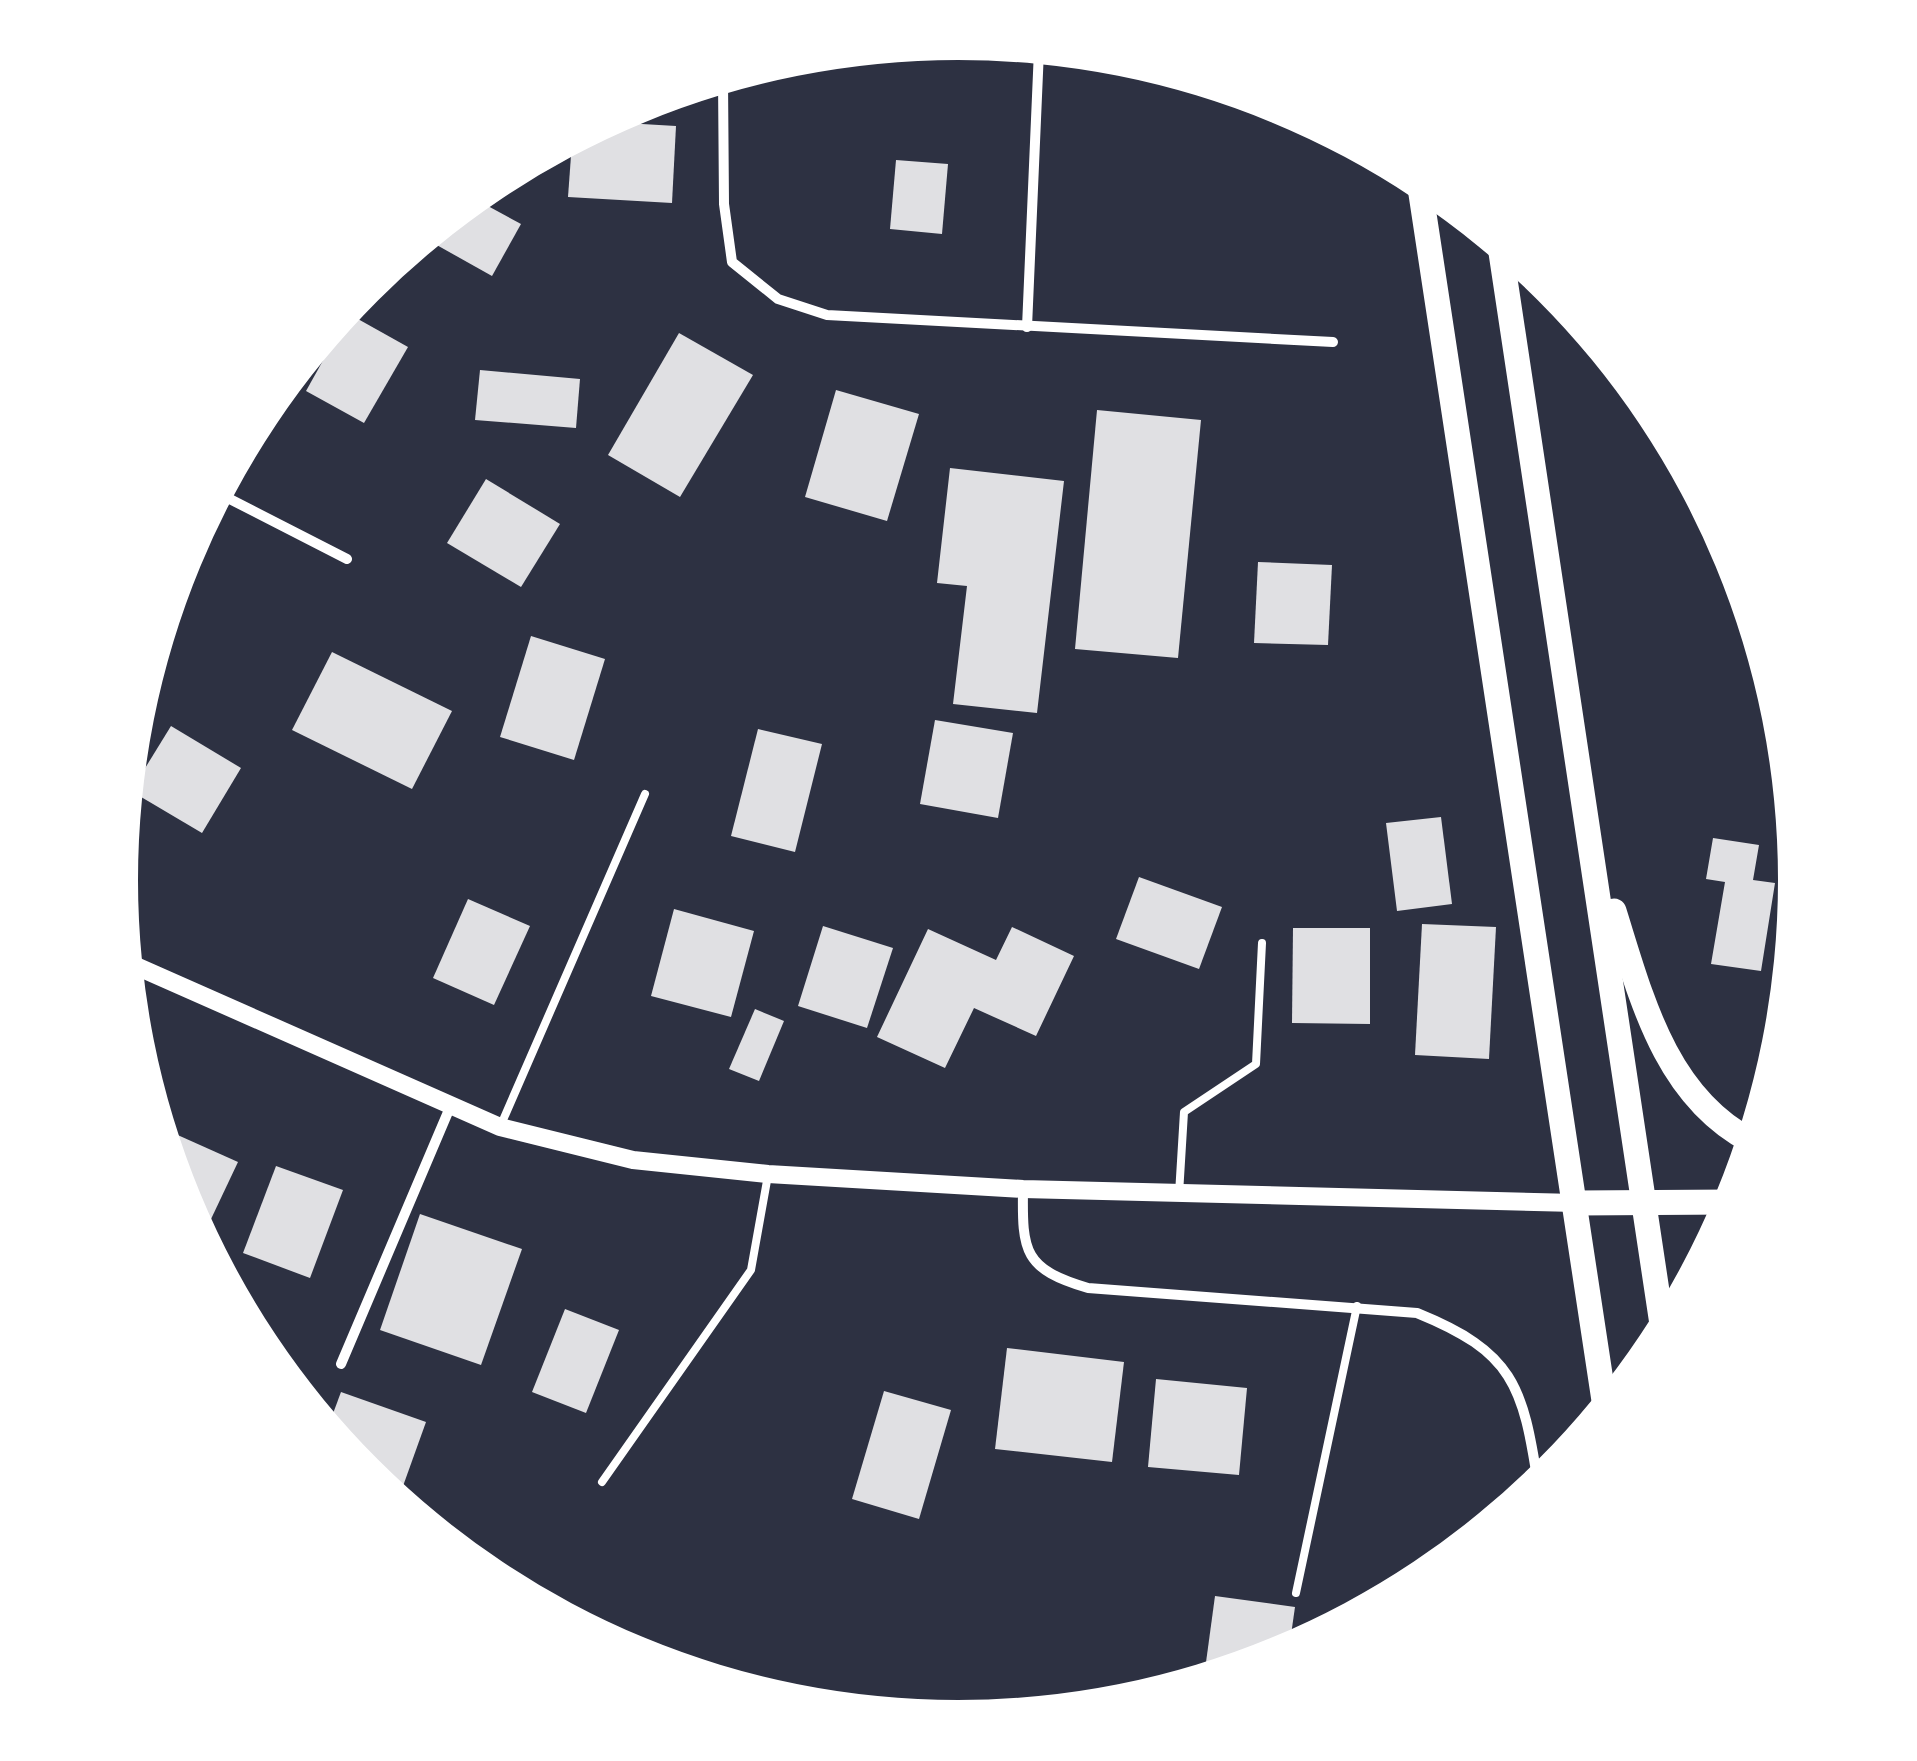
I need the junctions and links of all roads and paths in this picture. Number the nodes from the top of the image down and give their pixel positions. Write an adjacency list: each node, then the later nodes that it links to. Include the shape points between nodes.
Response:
1 (1038, 64): 5 (street)
2 (724, 95): 5 (street, via 724,204 732,262 778,299 827,314)
3 (1423, 204): 20 (main road)
4 (1503, 268): 10 (main road)
5 (1027, 327): 6 (street)
6 (1333, 342)
7 (232, 500): 8 (street)
8 (347, 559)
9 (646, 794): 14 (lane)
10 (1591, 840): 15 (main road, via 1664,1051 1701,1103); 21 (main road)
11 (1262, 943): 18 (lane, via 1256,1064 1184,1112)
12 (143, 969): 13 (street)
13 (450, 1105): 14 (street); 24 (street)
14 (500, 1127): 16 (street, via 633,1160)
15 (1738, 1134)
16 (768, 1174): 17 (street); 27 (lane, via 751,1270)
17 (1023, 1189): 18 (street); 23 (street, via 1022,1238 1033,1262 1056,1278 1088,1288)
18 (1179, 1194): 20 (street)
19 (1713, 1202): 21 (main road)
20 (1576, 1203): 21 (main road); 25 (main road)
21 (1644, 1203): 22 (main road)
22 (1660, 1305)
23 (1357, 1306): 26 (street, via 1417,1313 1461,1331 1502,1362 1524,1414); 28 (lane)
24 (342, 1364)
25 (1603, 1387)
26 (1534, 1465)
27 (602, 1482)
28 (1296, 1592)

